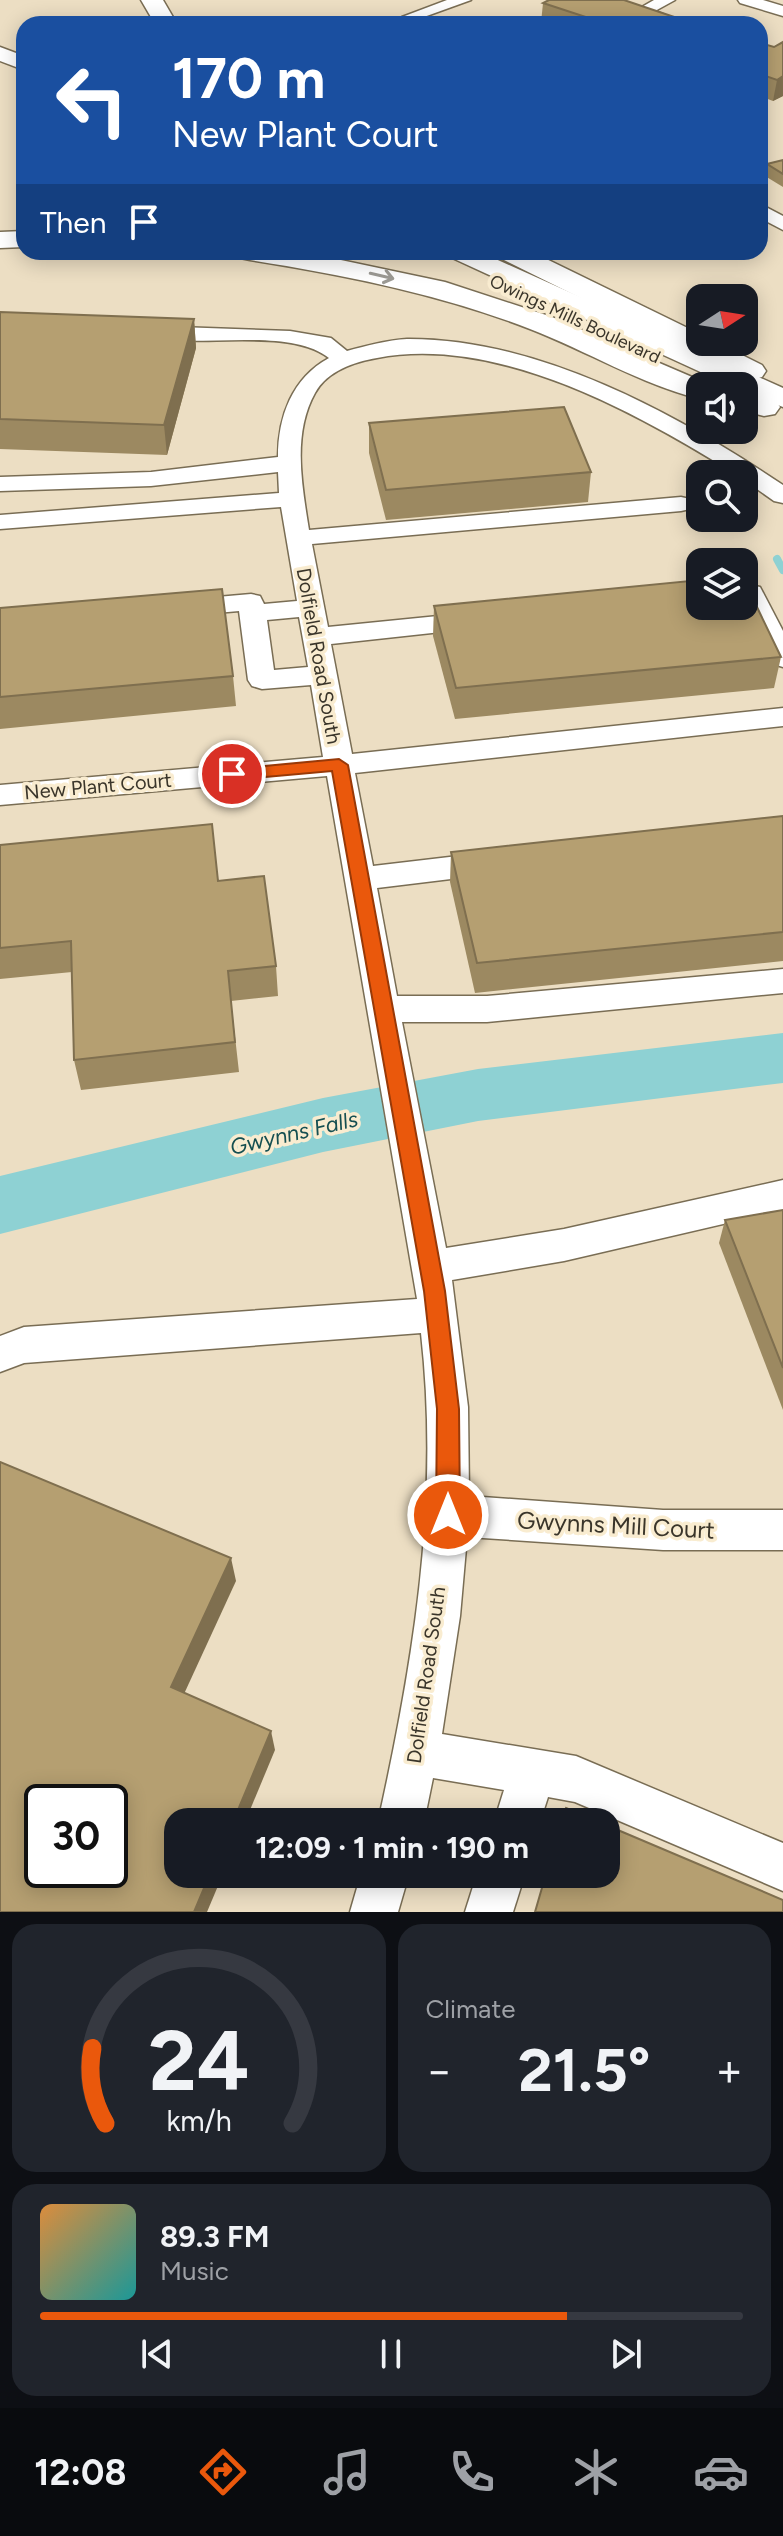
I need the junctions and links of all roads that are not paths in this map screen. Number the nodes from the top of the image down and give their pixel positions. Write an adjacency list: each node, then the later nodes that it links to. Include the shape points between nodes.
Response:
1 (463, 0): 7 (street)
2 (667, 0): 8 (street, via 641,12)
3 (746, 0): 5 (street)
4 (397, 2): 6 (street)
5 (783, 11)
6 (410, 16)
7 (424, 16)
8 (653, 16)
9 (299, 260): 17 (highway, one-way to 17, via 448,293 537,321)
10 (447, 260): 16 (main road, Owings Mills Boulevard)
11 (476, 260): 18 (main road)
12 (502, 260): 18 (main road, Owings Mills Boulevard)
13 (524, 260): 18 (highway)
14 (136, 332): 15 (street, via 290,337 323,343)
15 (344, 359): 19 (street, Dolfield Road South, via 326,368 303,393 292,428); 21 (street, Dolfield Road South, via 422,344 492,354 644,413 713,448)
16 (689, 372)
17 (686, 384)
18 (765, 397)
19 (290, 463): 20 (street, via 151,479); 22 (street, Dolfield Road South)
20 (0, 484)
21 (783, 496)
22 (293, 499): 24 (street); 25 (street, Dolfield Road South)
23 (681, 504): 25 (street)
24 (0, 522)
25 (298, 538): 27 (street, Dolfield Road South)
26 (758, 607): 32 (street)
27 (311, 608): 29 (street); 31 (street, Dolfield Road South)
28 (157, 610): 29 (street, via 251,602)
29 (252, 613): 33 (street, via 262,680)
30 (501, 618): 31 (street)
31 (316, 637): 33 (street, Dolfield Road South)
32 (783, 658)
33 (323, 675): 35 (street, Dolfield Road South)
34 (783, 717): 35 (street, New Plant Court)
35 (339, 765): 36 (street, New Plant Court); 38 (street, Dolfield Road South)
36 (0, 795)
37 (516, 860): 38 (street)
38 (360, 879): 40 (street, Dolfield Road South)
39 (783, 981): 40 (street, via 487,1009)
40 (383, 1009): 42 (street, Dolfield Road South)
41 (783, 1195): 42 (street, via 564,1245)
42 (431, 1267): 43 (street, Dolfield Road South)
43 (438, 1315): 44 (street, via 24,1345); 45 (street, Dolfield Road South, via 448,1409)
44 (0, 1354)
45 (448, 1515): 46 (street, Gwynns Mill Court, via 663,1530); 47 (street, Dolfield Road South)
46 (783, 1530)
47 (416, 1752): 48 (street); 49 (street, Dolfield Road South)
48 (533, 1772): 50 (street); 51 (street, via 576,1779)
49 (404, 1808)
50 (521, 1808)
51 (783, 1867)
52 (381, 1888): 54 (street)
53 (497, 1888): 55 (street)
54 (374, 1912)
55 (489, 1912)

